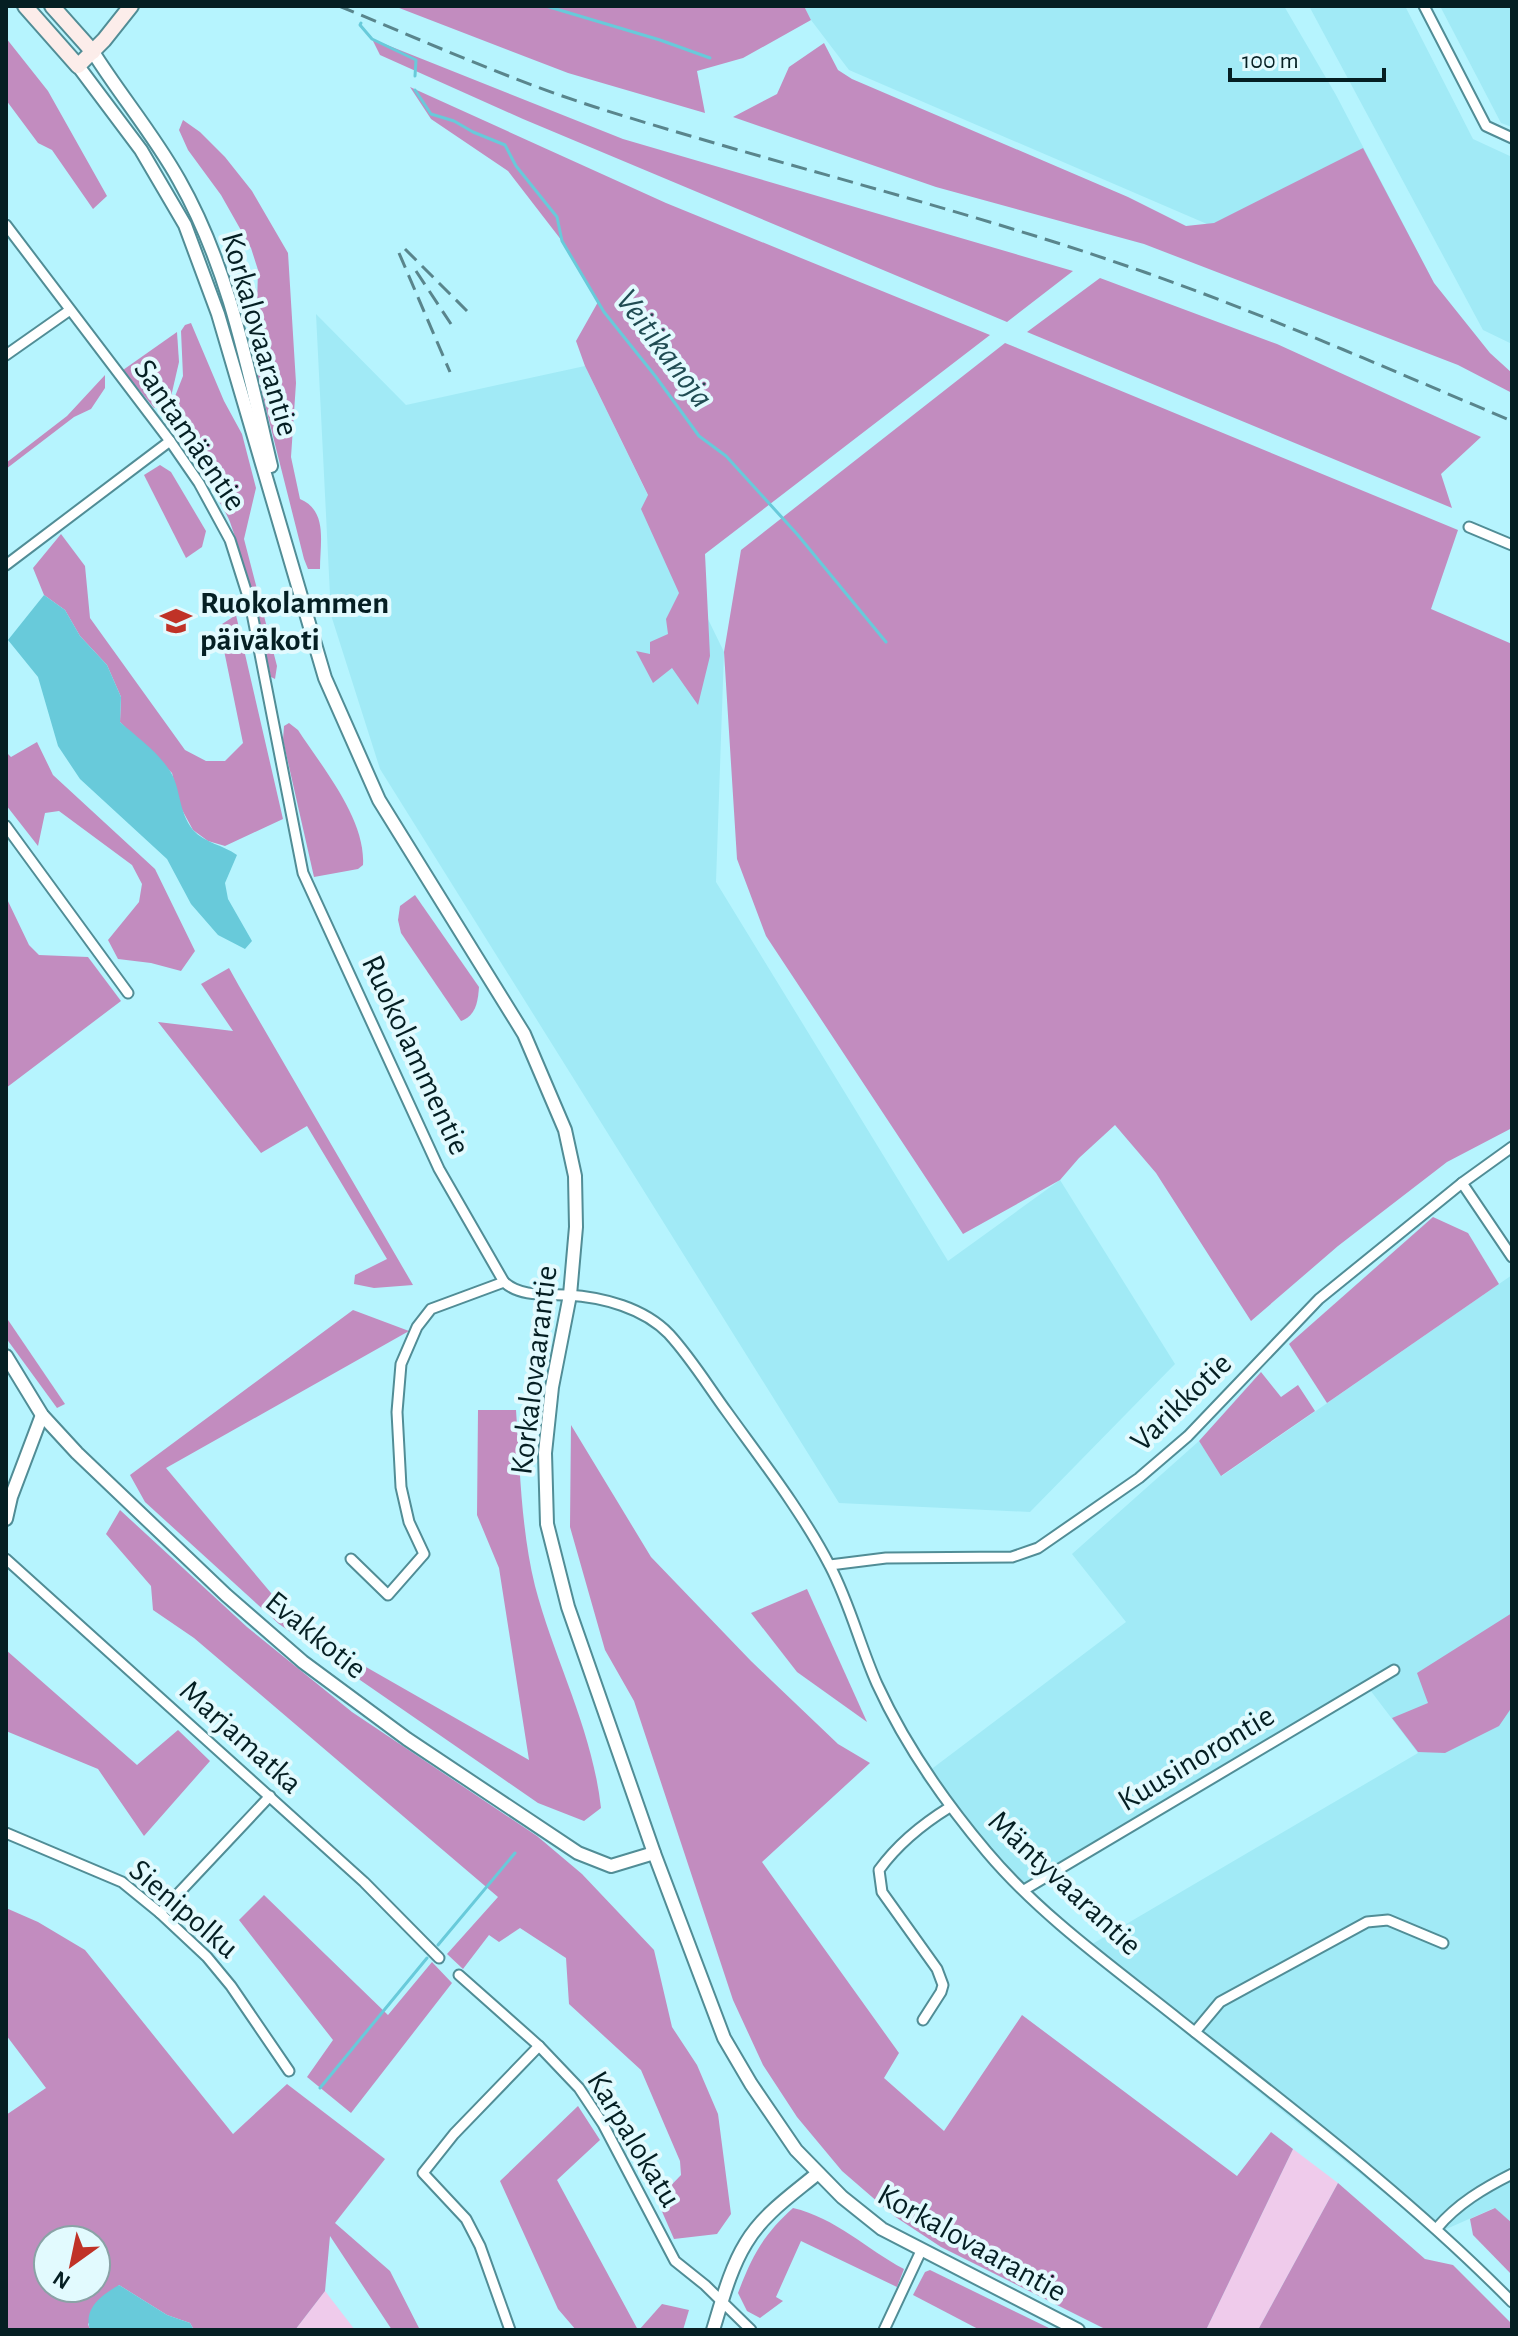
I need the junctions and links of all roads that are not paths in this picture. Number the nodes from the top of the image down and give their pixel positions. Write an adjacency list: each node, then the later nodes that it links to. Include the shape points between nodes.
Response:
1 (25, 6): 6 (main road)
2 (52, 6): 5 (main road)
3 (131, 6): 5 (main road)
4 (1424, 6): 7 (street, via 1486,126)
5 (93, 52): 6 (main road); 12 (street, Korkalovaarantie, via 179,179 218,264 250,373)
6 (78, 66): 12 (street, Korkalovaarantie, via 165,187 185,225 218,314)
7 (1512, 138)
8 (6, 225): 9 (street, Santamäentie)
9 (70, 310): 10 (street); 11 (street, Santamäentie)
10 (6, 355)
11 (170, 441): 15 (street); 17 (street, Santamäentie, via 230,540 242,577)
12 (278, 516): 23 (street, Korkalovaarantie, via 325,678 360,761 524,1034 565,1130 575,1176)
13 (1469, 527): 14 (street)
14 (1512, 545)
15 (6, 565)
16 (6, 826): 18 (street)
17 (297, 844): 22 (street, Ruokolammentie, via 315,902 439,1169)
18 (128, 993)
19 (1512, 1147): 20 (street, Varikkotie)
20 (1462, 1183): 21 (street); 30 (street, Varikkotie, via 1319,1299 1159,1462 1038,1548 1012,1557 886,1558)
21 (1512, 1257)
22 (504, 1282): 23 (street, Mäntyvaarantie, via 541,1295); 29 (street, via 431,1309 401,1364 401,1487 424,1554 388,1595)
23 (570, 1295): 30 (street, Mäntyvaarantie, via 641,1312 668,1333 778,1482); 35 (street, Korkalovaarantie, via 545,1453 547,1524 568,1607)
24 (6, 1356): 25 (street, Evakkotie)
25 (42, 1415): 26 (street); 35 (street, Evakkotie, via 226,1595 303,1662 407,1739 578,1853 611,1866)
26 (8, 1496): 27 (street)
27 (6, 1519)
28 (6, 1559): 32 (street, Marjamatka)
29 (351, 1559)
30 (830, 1565): 33 (street, Mäntyvaarantie, via 878,1684)
31 (1394, 1670): 36 (street, Kuusinorontie)
32 (270, 1796): 37 (street); 39 (street, Marjamatka)
33 (950, 1807): 36 (street, Mäntyvaarantie); 41 (street, via 879,1870 882,1892 943,1985)
34 (6, 1833): 37 (street, Sienipolku, via 122,1882)
35 (654, 1853): 45 (street, Korkalovaarantie, via 724,2038 796,2150)
36 (1024, 1890): 42 (street, Mäntyvaarantie)
37 (160, 1913): 44 (street, Sienipolku, via 231,1986)
38 (1443, 1943): 42 (street, via 1388,1920 1367,1922 1220,2002)
39 (439, 1958)
40 (459, 1975): 43 (street, Karpalokatu)
41 (923, 2020)
42 (1195, 2032): 47 (street, Mäntyvaarantie)
43 (539, 2046): 49 (street, Karpalokatu, via 590,2103 675,2261); 51 (street, via 423,2173 466,2219)
44 (289, 2071)
45 (818, 2173): 48 (street, Korkalovaarantie, via 882,2229); 49 (street, via 767,2216 746,2242)
46 (1512, 2174): 47 (street, via 1458,2207)
47 (1437, 2228): 50 (street, Mäntyvaarantie)
48 (921, 2251): 54 (street); 55 (street, Korkalovaarantie)
49 (721, 2302): 52 (street); 53 (street, Karpalokatu)
50 (1512, 2302)
51 (510, 2330)
52 (713, 2330)
53 (751, 2330)
54 (884, 2330)
55 (1078, 2330)

